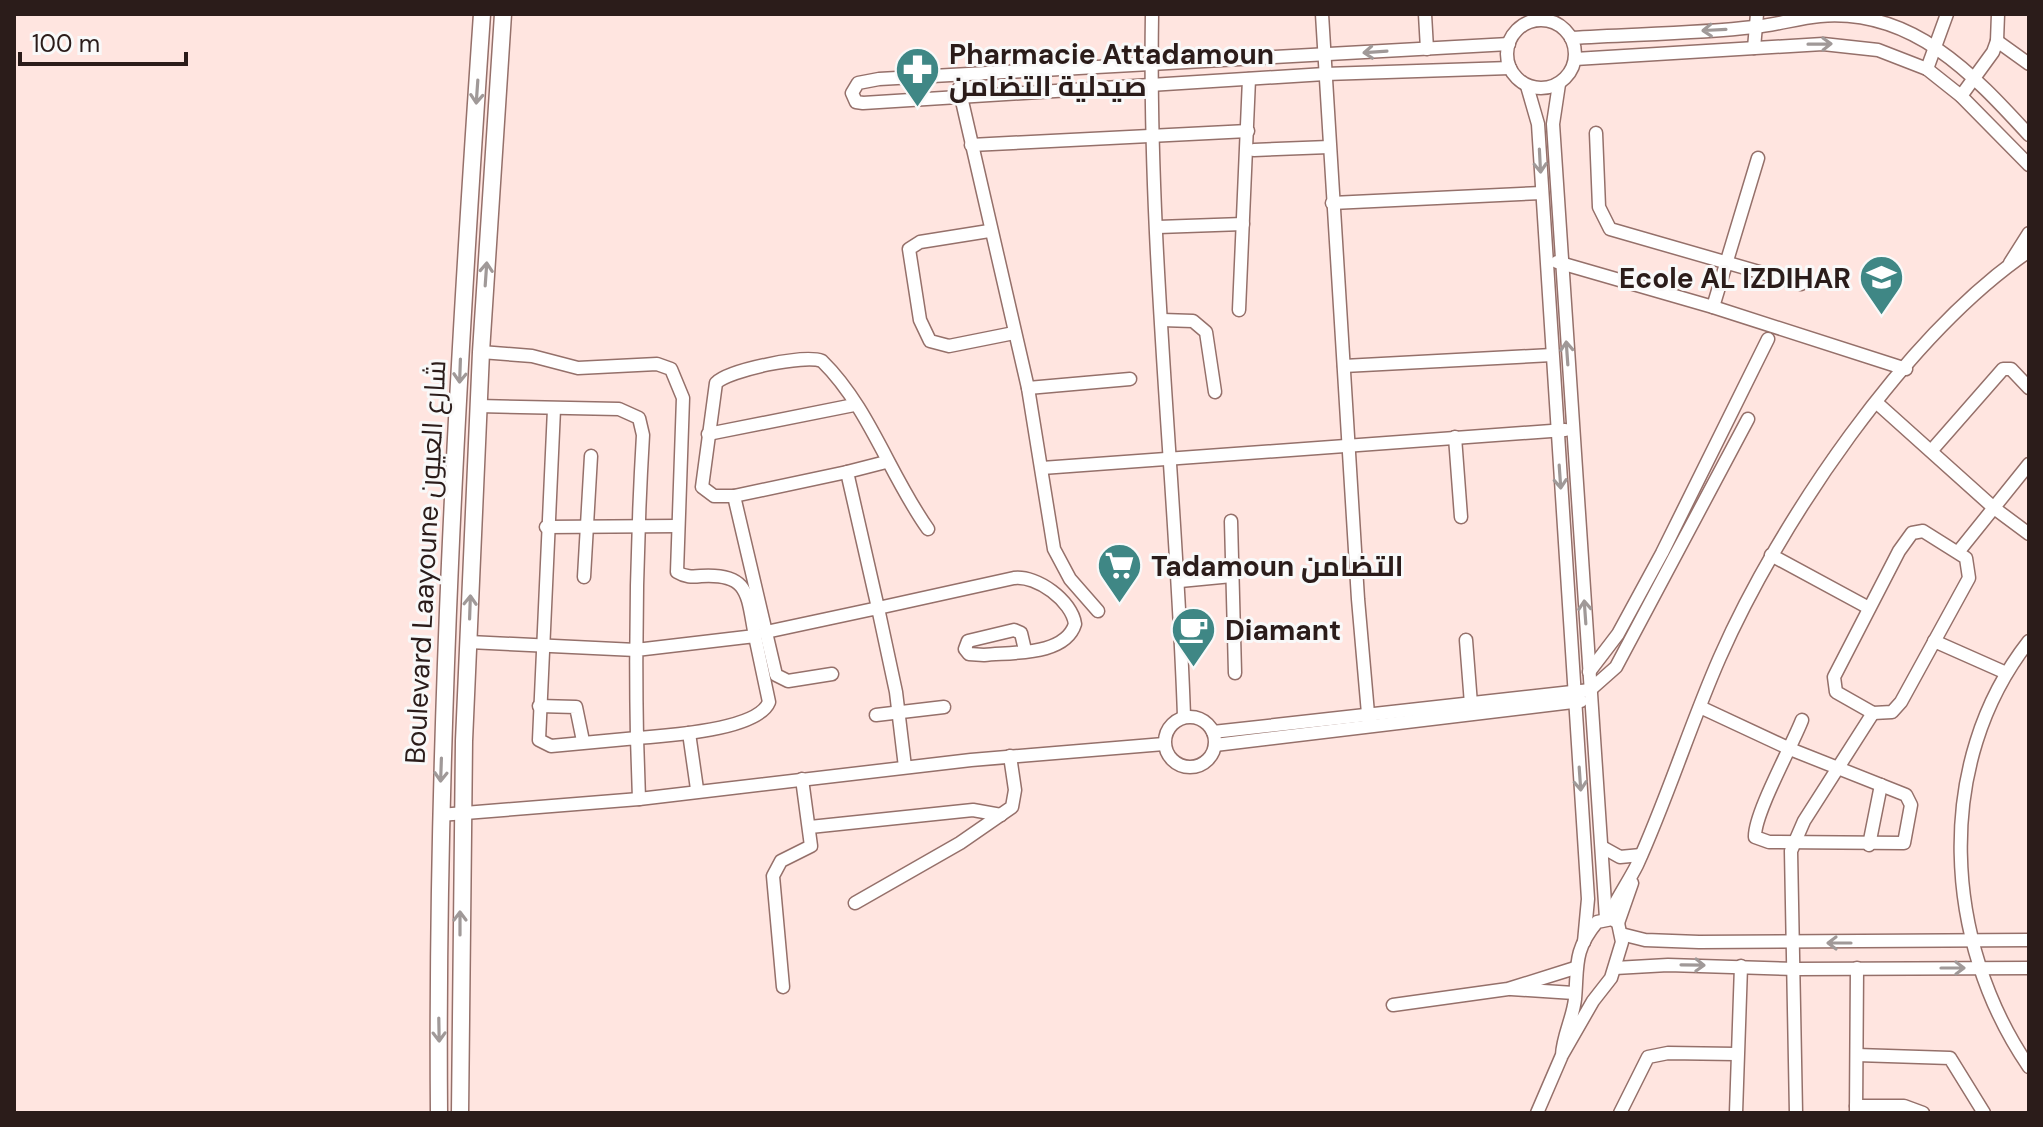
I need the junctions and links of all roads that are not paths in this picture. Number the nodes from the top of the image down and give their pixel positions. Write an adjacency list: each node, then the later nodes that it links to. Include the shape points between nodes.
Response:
1 (482, 14): 141 (street, Boulevard Laayoune شارع العيون, one-way to 141, via 463,293)
2 (503, 14): 60 (street, Boulevard Laayoune شارع العيون, one-way to 2)
3 (1152, 14): 20 (street)
4 (1322, 14): 17 (street)
5 (1425, 14): 16 (street)
6 (1947, 14): 14 (street)
7 (1998, 14): 12 (street)
8 (1531, 18): 9 (street); 13 (street)
9 (1549, 18): 11 (street)
10 (1756, 21): 11 (street, one-way to 11); 14 (street, via 1858,18 1913,33); 15 (street)
11 (1571, 38): 18 (street)
12 (1997, 41): 19 (street); 26 (street)
13 (1509, 44): 16 (street); 21 (street)
14 (1936, 46): 22 (street); 26 (street)
15 (1754, 48): 18 (street); 22 (street, one-way to 22, via 1852,45)
16 (1427, 49): 17 (street, one-way to 17)
17 (1324, 56): 20 (street); 24 (street)
18 (1575, 59): 28 (street)
19 (2029, 64)
20 (1151, 66): 23 (street); 29 (street)
21 (1510, 68): 24 (street); 30 (street)
22 (1927, 69): 33 (street)
23 (1083, 70): 25 (street); 31 (street)
24 (1325, 74): 27 (street); 39 (street)
25 (957, 77): 32 (street); 32 (street, via 868,80 854,86 852,98 863,103)
26 (1975, 77): 33 (street); 36 (street)
27 (1249, 79): 29 (street); 34 (street)
28 (1559, 84): 30 (street); 52 (street, via 1553,124)
29 (1152, 85): 31 (street); 37 (street)
30 (1527, 86): 43 (street, one-way to 43, via 1537,114)
31 (1083, 89): 32 (street)
32 (960, 95): 38 (street)
33 (1961, 96): 42 (street)
34 (1248, 131): 37 (street); 45 (street)
35 (1596, 133): 51 (street, via 1599,207 1610,229)
36 (2029, 135)
37 (1154, 137): 38 (street); 46 (street)
38 (971, 145): 47 (street)
39 (1329, 147): 40 (street); 44 (street)
40 (1254, 150)
41 (1758, 158): 51 (street)
42 (2029, 165)
43 (1542, 193): 44 (street); 50 (street)
44 (1332, 203): 62 (street)
45 (1243, 224): 46 (street); 56 (street)
46 (1158, 227): 57 (street)
47 (989, 231): 58 (street); 58 (street, via 920,242 909,249 920,320 930,341 941,346)
48 (2029, 233): 53 (street)
49 (2029, 251): 53 (street)
50 (1546, 259): 52 (street); 61 (street)
51 (1725, 261): 54 (street); 55 (street)
52 (1562, 264): 55 (street); 73 (street, one-way to 52)
53 (2009, 266): 63 (street, via 1971,298)
54 (1801, 284)
55 (1713, 307): 63 (street)
56 (1239, 310)
57 (1162, 320): 67 (street, via 1193,321 1206,332); 80 (street)
58 (1014, 333): 65 (street)
59 (1768, 339): 111 (street, via 1662,553 1618,634)
60 (481, 352): 70 (street, Boulevard Laayoune شارع العيون); 90 (street, via 532,356 578,368 657,364 671,369 683,398)
61 (1552, 355): 62 (street); 74 (street)
62 (1344, 366): 77 (street)
63 (1906, 369): 68 (street)
64 (1130, 379): 65 (street)
65 (1028, 388): 83 (street)
66 (2029, 388): 78 (street, via 2011,369 2003,369)
67 (1215, 392)
68 (1877, 403): 78 (street); 96 (street)
69 (854, 405): 75 (street); 75 (street, via 822,361 797,360 720,379 713,391); 81 (street)
70 (478, 406): 71 (street); 107 (street, Boulevard Laayoune شارع العيون, one-way to 70)
71 (554, 409): 89 (street, via 619,409 639,418); 91 (street)
72 (1748, 419): 115 (street, via 1616,667)
73 (1572, 430): 74 (street); 111 (street, one-way to 73)
74 (1557, 431): 76 (street); 116 (street, one-way to 116)
75 (708, 434): 85 (street, via 703,490)
76 (1455, 437): 77 (street); 87 (street)
77 (1350, 445): 80 (street); 125 (street)
78 (1932, 450): 86 (street)
79 (591, 456): 92 (street)
80 (1172, 457): 83 (street); 99 (street)
81 (886, 462): 84 (street); 93 (street)
82 (2029, 464): 86 (street)
83 (1042, 468): 102 (street, via 1054,549 1070,579)
84 (847, 472): 85 (street); 100 (street)
85 (734, 496): 103 (street)
86 (1994, 508): 94 (street); 95 (street)
87 (1461, 517)
88 (1231, 521): 97 (street)
89 (639, 525): 90 (street); 92 (street); 109 (street)
90 (678, 526): 103 (street, via 677,572 736,579)
91 (546, 527): 92 (street); 108 (street)
92 (587, 527): 98 (street)
93 (928, 529)
94 (2029, 534)
95 (1959, 551): 101 (street, via 1931,534 1912,533); 105 (street, via 1969,564 1969,578)
96 (1771, 555): 101 (street); 120 (street)
97 (1232, 576): 99 (street); 113 (street)
98 (584, 577)
99 (1180, 581): 124 (street)
100 (878, 608): 103 (street); 110 (street, via 1030,578 1071,613 1075,624 1063,642); 121 (street)
101 (1869, 608): 122 (street, via 1832,683 1836,692)
102 (1098, 611)
103 (761, 634): 109 (street); 114 (street, via 779,679); 127 (street, via 769,702 764,712)
104 (1466, 640): 117 (street)
105 (1934, 641): 112 (street); 122 (street, via 1897,708)
106 (2029, 641): 112 (street)
107 (469, 642): 108 (street); 140 (street, Boulevard Laayoune شارع العيون)
108 (542, 643): 109 (street); 118 (street)
109 (636, 650): 128 (street)
110 (1025, 650)
111 (1589, 672): 115 (street)
112 (2004, 672): 152 (street, via 1964,784 1960,864)
113 (1235, 673)
114 (832, 674)
115 (1590, 695): 116 (street); 146 (street)
116 (1574, 697): 117 (street); 125 (street); 151 (street, one-way to 151, via 1588,899)
117 (1471, 704): 125 (street)
118 (539, 706): 130 (street, via 576,707); 130 (street, via 541,744)
119 (944, 707): 121 (street)
120 (1700, 707): 132 (street); 147 (street)
121 (899, 712): 123 (street); 134 (street)
122 (1873, 713): 135 (street)
123 (876, 715)
124 (1184, 716): 129 (street, via 1199,718); 131 (street, via 1168,728)
125 (1368, 720): 129 (street)
126 (1802, 720): 132 (street)
127 (689, 733): 128 (street); 138 (street)
128 (637, 738): 130 (street); 139 (street)
129 (1214, 738): 131 (street, via 1211,755 1194,767 1174,762)
130 (583, 741)
131 (1164, 744): 133 (street)
132 (1790, 749): 135 (street); 144 (street, via 1754,834 1769,842)
133 (1010, 756): 134 (street); 142 (street, via 1014,803)
134 (905, 767): 136 (street)
135 (1838, 769): 137 (street); 144 (street)
136 (802, 779): 138 (street); 143 (street)
137 (1881, 785): 145 (street); 145 (street, via 1910,800 1907,835 1901,844)
138 (697, 789): 139 (street)
139 (639, 799): 140 (street)
140 (461, 814): 141 (street); 172 (street, Boulevard Laayoune شارع العيون, one-way to 140)
141 (440, 815): 171 (street, Boulevard Laayoune شارع العيون, one-way to 171)
142 (1001, 815): 143 (street, via 973,810); 148 (street)
143 (810, 827): 161 (street, via 808,850 786,857 774,870)
144 (1795, 841): 145 (street); 153 (street, via 1789,884)
145 (1869, 845)
146 (1602, 847): 147 (street, via 1620,857); 149 (street)
147 (1641, 855): 149 (street)
148 (855, 903)
149 (1613, 923): 151 (street, via 1597,922); 153 (street, via 1645,940); 156 (street)
150 (2029, 940): 152 (street)
151 (1584, 942): 155 (street)
152 (1972, 942): 153 (street, one-way to 153); 158 (street)
153 (1793, 943): 160 (street)
154 (1741, 966): 156 (street, one-way to 154); 160 (street); 166 (street)
155 (1575, 968): 162 (street); 163 (street)
156 (1615, 968): 164 (street)
157 (1857, 968): 158 (street, one-way to 158); 160 (street); 168 (street)
158 (1981, 968): 159 (street); 169 (street, via 2005,1028)
159 (2029, 968)
160 (1796, 969): 176 (street)
161 (783, 987)
162 (1508, 989): 163 (street); 165 (street)
163 (1575, 995): 164 (street); 167 (street)
164 (1593, 1001): 167 (street)
165 (1393, 1005)
166 (1736, 1054): 174 (street, via 1648,1057); 175 (street)
167 (1562, 1055): 173 (street)
168 (1857, 1055): 170 (street); 178 (street, via 1950,1058)
169 (2029, 1067)
170 (1856, 1109): 177 (street, via 1904,1106)
171 (439, 1113)
172 (460, 1113)
173 (1537, 1113)
174 (1620, 1113)
175 (1736, 1113)
176 (1796, 1113)
177 (1923, 1113)
178 (1984, 1113)

